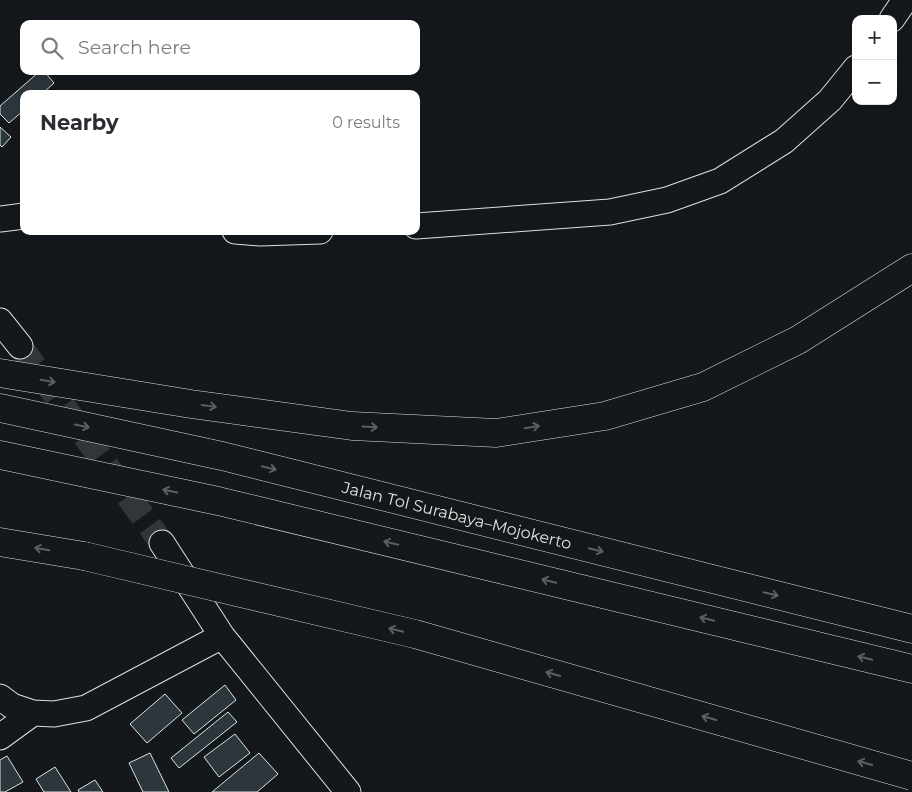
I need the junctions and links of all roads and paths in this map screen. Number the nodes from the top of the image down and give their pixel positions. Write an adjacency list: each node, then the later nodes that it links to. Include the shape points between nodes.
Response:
1 (905, 0): 2 (street)
2 (895, 15)
3 (852, 73): 6 (street, via 830,100 784,141 720,181 667,200 610,212)
4 (20, 216): 5 (street)
5 (0, 219)
6 (420, 226)
7 (912, 268): 10 (highway, one-way to 7, via 352,426 496,433 605,416 703,387 798,340)
8 (0, 321): 9 (street)
9 (20, 346)
10 (0, 373)
11 (0, 408): 15 (highway, Jalan Tol Surabaya–Mojokerto, one-way to 15, via 222,456)
12 (0, 455): 17 (highway, one-way to 12, via 218,501)
13 (0, 542): 21 (highway, one-way to 13, bridge, via 415,634 84,556)
14 (162, 543): 16 (street)
15 (912, 629)
16 (222, 636): 19 (street, via 86,708 54,714); 22 (street)
17 (912, 669)
18 (0, 697): 19 (street, via 12,706)
19 (33, 713): 20 (street)
20 (0, 737)
21 (912, 776)
22 (348, 792)

